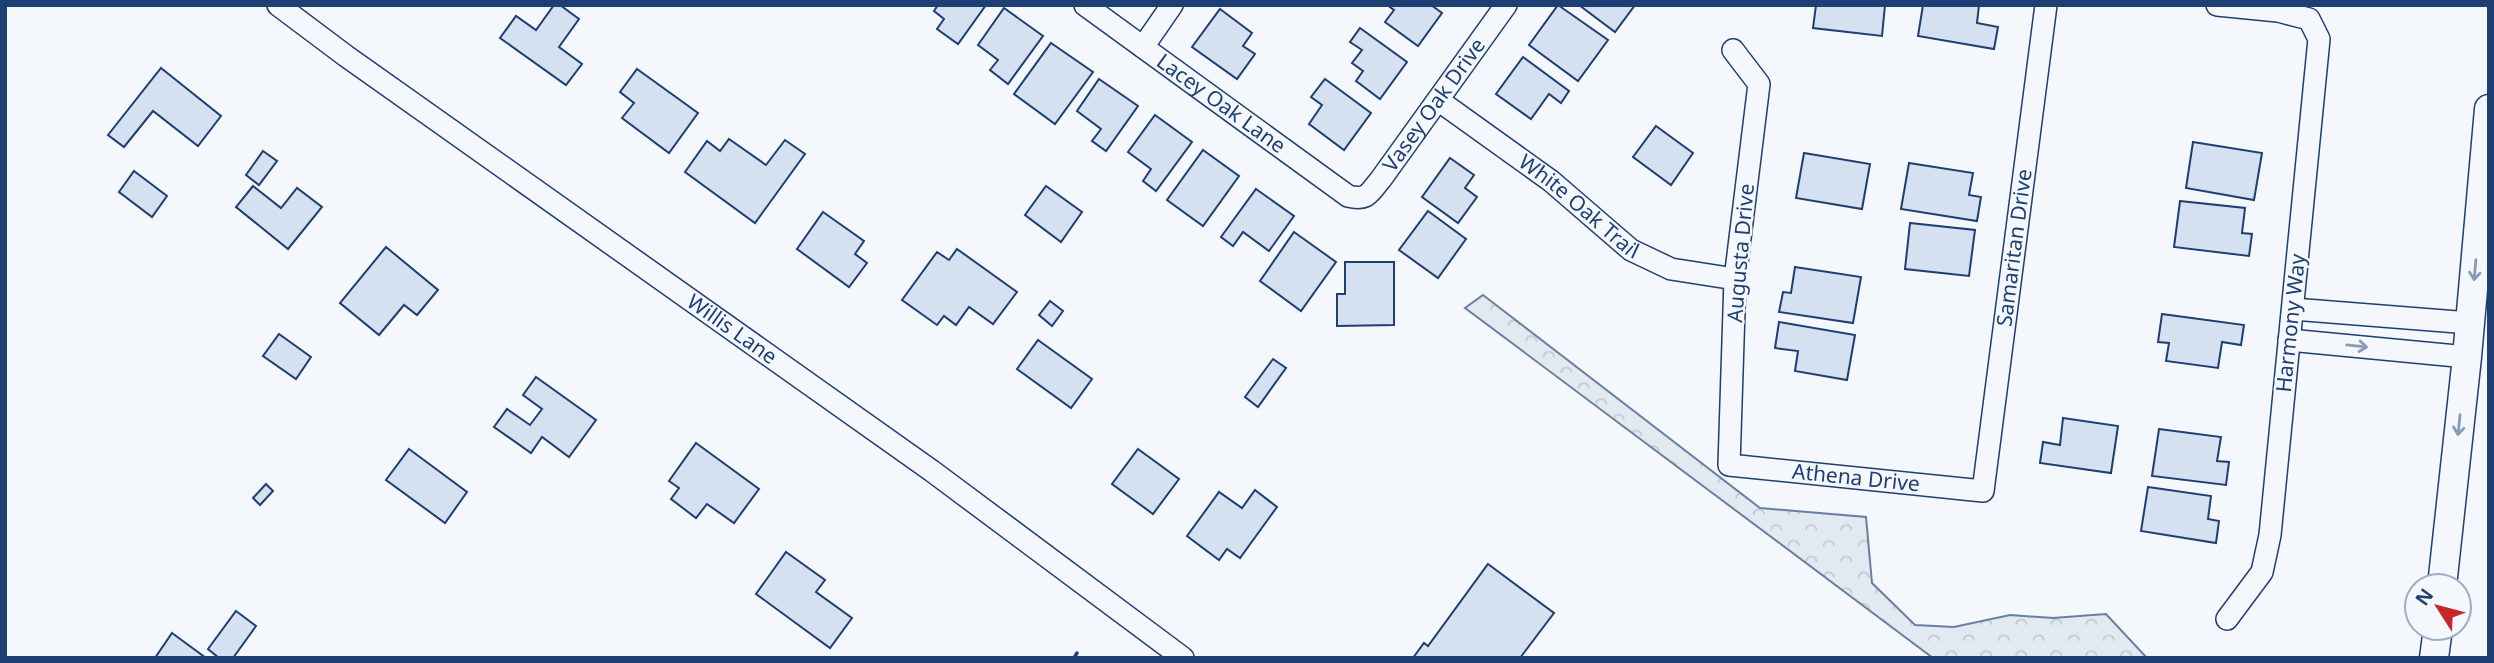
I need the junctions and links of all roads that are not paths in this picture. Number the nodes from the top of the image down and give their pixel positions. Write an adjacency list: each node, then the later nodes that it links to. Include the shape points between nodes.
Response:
1 (278, 5): 21 (street, Willis Lane, via 932,471)
2 (1085, 5): 7 (street, Lacey Oak Lane)
3 (1172, 5): 7 (street)
4 (1506, 5): 9 (street, Vasey Oak Drive)
5 (2046, 5): 18 (street, Samaritan Drive)
6 (2217, 5): 13 (street, Harmony Way, via 2309,19 2319,39)
7 (1143, 47): 11 (street, Lacey Oak Lane, via 1348,196)
8 (1733, 50): 12 (street, Augusta Drive, via 1759,84)
9 (1438, 100): 11 (street, Vasey Oak Drive, via 1381,179); 12 (street, White Oak Trail, via 1551,181 1631,250 1671,269)
10 (2489, 108): 14 (main road, one-way to 14)
11 (1359, 199)
12 (1735, 279): 17 (street, Augusta Drive)
13 (2292, 309): 14 (street); 15 (street, Harmony Way)
14 (2470, 323): 16 (main road)
15 (2289, 340): 16 (street, one-way to 16); 20 (street, Harmony Way, via 2270,535 2262,572)
16 (2467, 357): 19 (main road, one-way to 19)
17 (1729, 466): 18 (street, Athena Drive)
18 (1983, 491)
19 (2444, 572)
20 (2227, 619)
21 (1182, 658)

